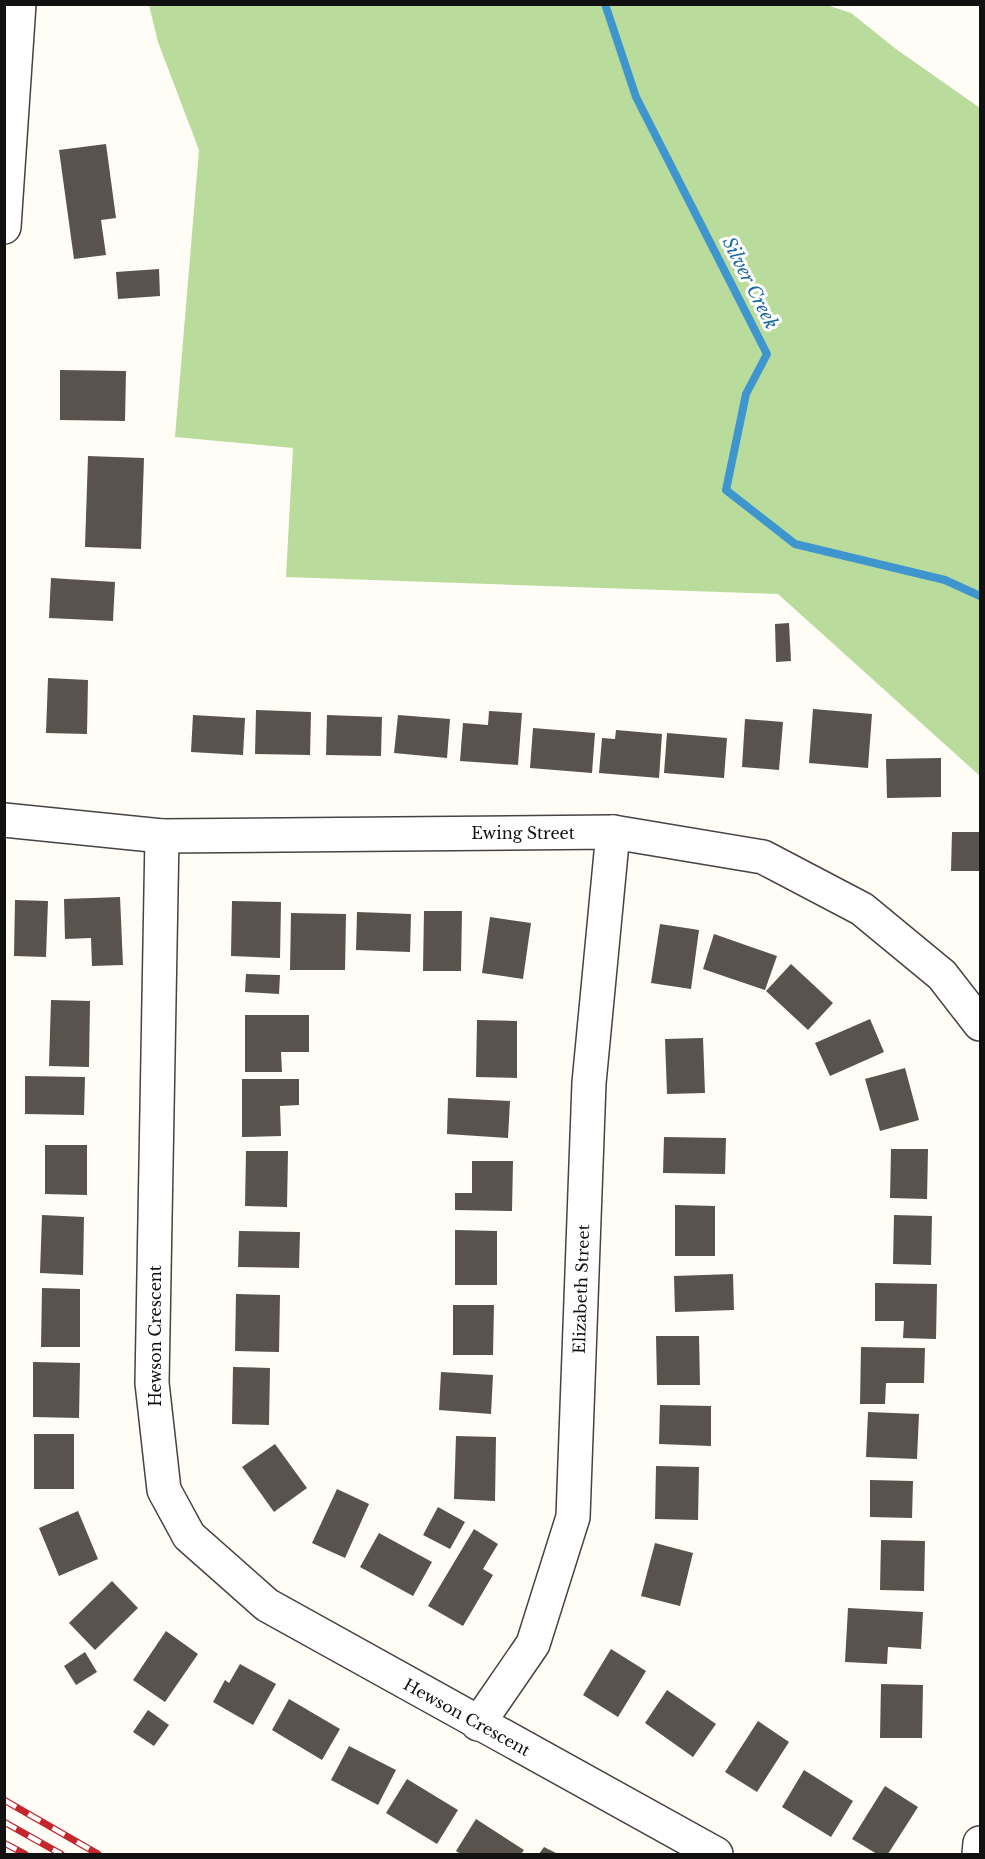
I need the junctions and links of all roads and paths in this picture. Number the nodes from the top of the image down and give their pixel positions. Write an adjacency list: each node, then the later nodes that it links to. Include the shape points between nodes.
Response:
1 (19, 4): 2 (street)
2 (4, 227)
3 (4, 820): 5 (street, Ewing Street)
4 (613, 832): 5 (street, Ewing Street); 6 (street, Ewing Street, via 764,857 862,909 942,975); 7 (street, Elizabeth Street, via 589,1083 573,1517 533,1644)
5 (162, 836): 7 (street, Hewson Crescent, via 152,1383 164,1490 189,1536 267,1605)
6 (981, 1024)
7 (478, 1724): 9 (street, Hewson Crescent)
8 (981, 1843): 10 (street)
9 (716, 1854)
10 (979, 1854)

